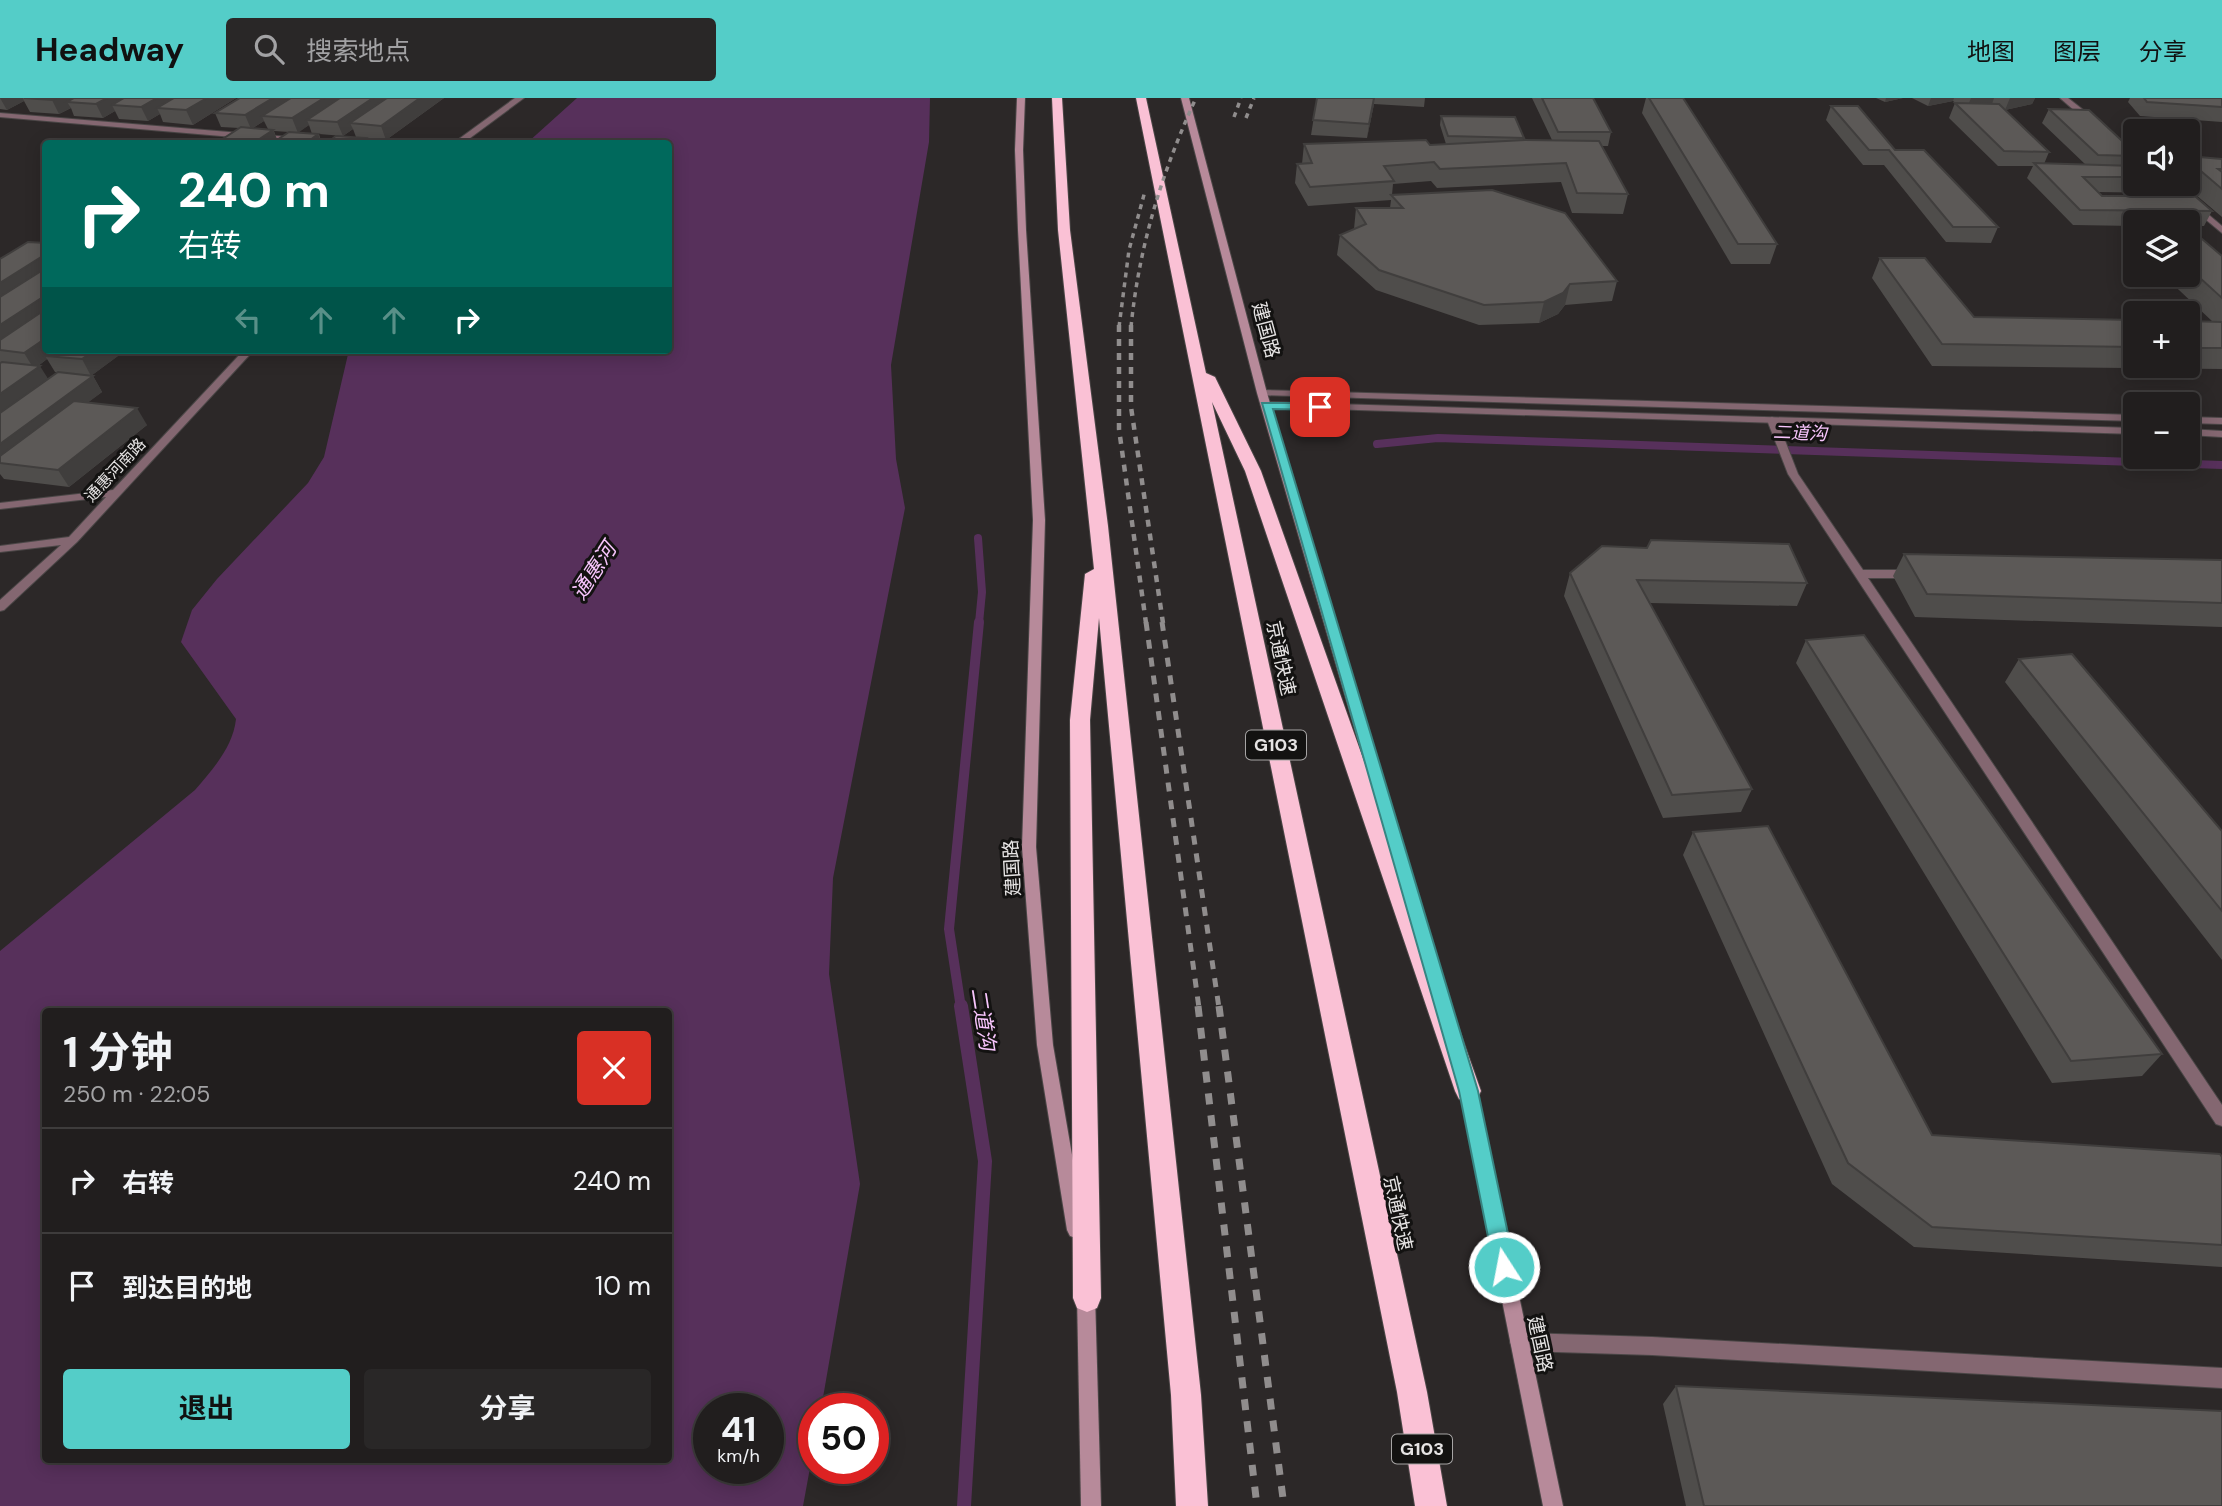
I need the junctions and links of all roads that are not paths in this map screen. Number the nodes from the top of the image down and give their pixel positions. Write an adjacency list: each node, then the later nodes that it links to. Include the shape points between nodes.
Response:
1 (520, 98): 10 (street)
2 (1021, 98): 33 (main road, 建国路, via 1022,230 1039,520 1029,847 1045,1045)
3 (1057, 98): 25 (highway, via 1064,230)
4 (1141, 98): 13 (highway, 京通快速 / G103)
5 (1185, 98): 15 (main road, 建国路)
6 (2064, 98): 8 (street)
7 (0, 115): 9 (street)
8 (2105, 132)
9 (301, 140)
10 (462, 140)
11 (2181, 196): 12 (street)
12 (2222, 230)
13 (1193, 346): 31 (highway, via 1253,471); 38 (highway, 京通快速 / G103, via 1412,1392)
14 (245, 354): 23 (street, 通惠河南路)
15 (1264, 399): 16 (street); 17 (street); 31 (main road, 建国路)
16 (2123, 418)
17 (1772, 420): 20 (street); 28 (street, via 1793,474)
18 (2200, 420): 19 (street)
19 (2222, 421)
20 (2123, 431)
21 (2200, 432): 22 (street)
22 (2222, 433)
23 (114, 493): 24 (street); 26 (street, 通惠河南路)
24 (0, 506)
25 (1099, 526): 33 (highway, via 1080,720); 37 (highway, via 1186,1395)
26 (73, 540): 27 (street); 30 (street, 通惠河南路)
27 (0, 549)
28 (1859, 574): 29 (street); 32 (street)
29 (1929, 574)
30 (0, 607)
31 (1468, 1091): 34 (main road, 建国路)
32 (2222, 1119)
33 (1087, 1298): 36 (main road, 建国路)
34 (1520, 1342): 35 (street); 39 (main road, 建国路)
35 (2222, 1378)
36 (1091, 1506)
37 (1192, 1506)
38 (1431, 1506)
39 (1553, 1506)

